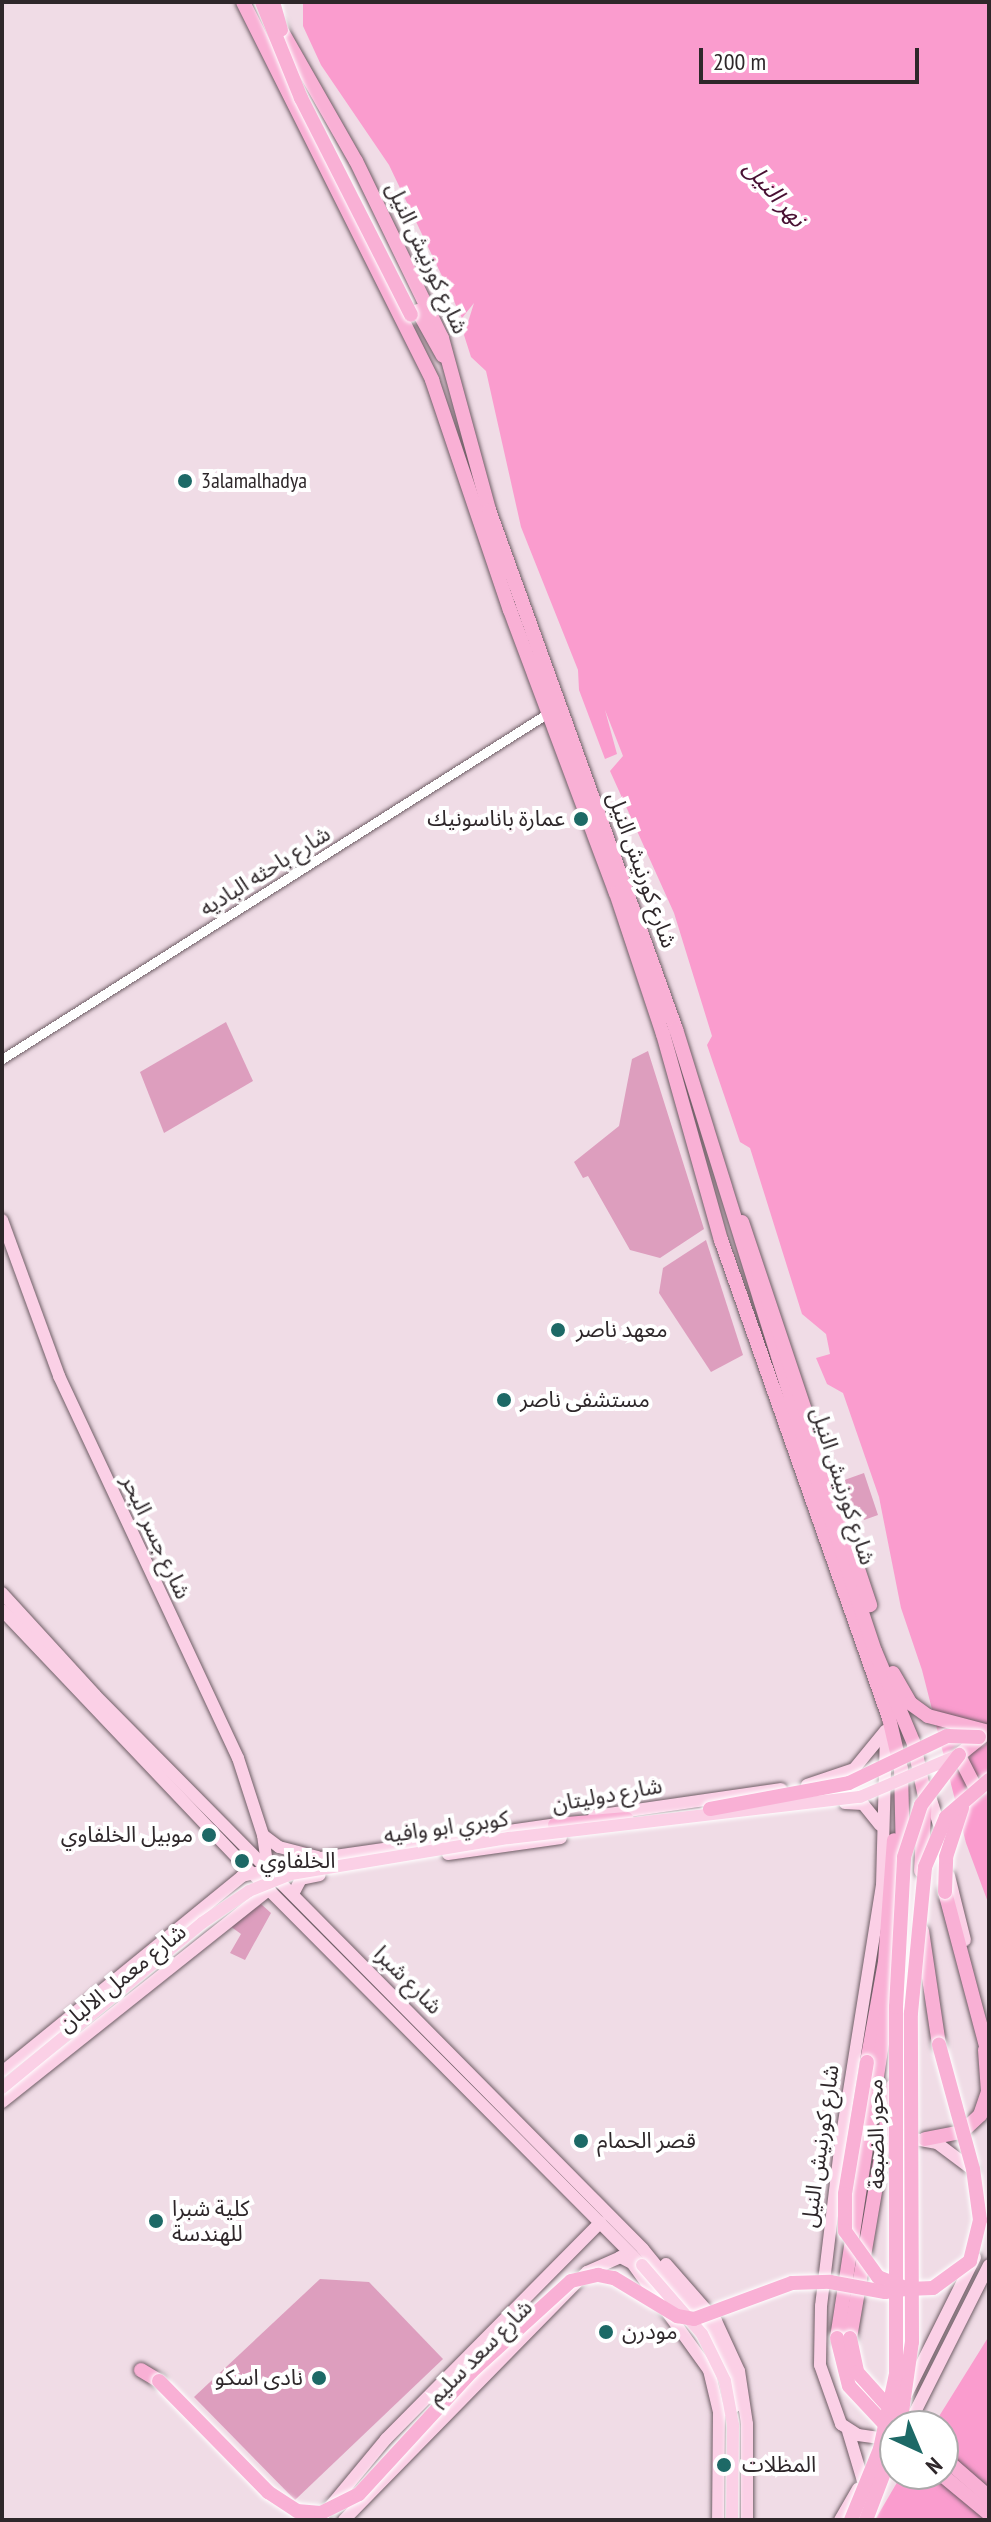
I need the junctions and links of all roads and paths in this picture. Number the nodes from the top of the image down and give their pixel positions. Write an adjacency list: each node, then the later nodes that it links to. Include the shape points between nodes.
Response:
1 (243, 2): 8 (highway, شارع كورنيش النيل)
2 (253, 2): 5 (highway, bridge, via 287,71)
3 (264, 2): 5 (highway, شارع كورنيش النيل); 6 (highway, bridge, via 301,98)
4 (273, 2): 6 (highway, bridge, via 298,72)
5 (329, 115): 7 (highway, شارع كورنيش النيل, via 434,318)
6 (414, 313): 7 (highway); 8 (highway)
7 (448, 362): 11 (highway, شارع كورنيش النيل, via 489,510 629,894)
8 (432, 380): 9 (highway, شارع كورنيش النيل)
9 (548, 713): 10 (street, شارع باحثه الباديه); 14 (highway, شارع كورنيش النيل, via 630,934)
10 (2, 1059)
11 (722, 1181): 13 (highway, شارع كورنيش النيل); 20 (highway, via 777,1317 897,1682 910,1703 928,1716)
12 (2, 1220): 28 (main road, شارع جسر البحر, via 43,1340 238,1758)
13 (738, 1235): 14 (highway, via 732,1241); 15 (highway, شارع كورنيش النيل)
14 (721, 1240): 16 (highway, شارع كورنيش النيل)
15 (749, 1271): 16 (highway, via 742,1268); 23 (highway, شارع كورنيش النيل, via 875,1651)
16 (733, 1275): 19 (highway, شارع كورنيش النيل)
17 (2, 1593): 30 (main road, شارع شبرا)
18 (2, 1610): 31 (main road, شارع شبرا)
19 (887, 1724): 21 (highway, شارع كورنيش النيل); 26 (main road, شارع دوليتان, via 863,1762 836,1777); 27 (main road, شارع كورنيش النيل)
20 (986, 1734): 22 (highway, محور الضبعة, bridge); 26 (highway, bridge, via 947,1736 840,1786 710,1809)
21 (897, 1744): 52 (highway, bridge, via 890,1917 845,2194 845,2231 870,2270); 53 (highway, شارع كورنيش النيل, via 903,1797 902,1913)
22 (959, 1755): 25 (highway); 42 (main road, كوبري ابو وافيه, bridge, via 860,1797 509,1838 281,1877 202,1923); 79 (highway, محور الضبعة, bridge, via 921,1805 904,1857 896,2007 896,2374 880,2449)
23 (923, 1776): 39 (main road, شارع كورنيش النيل, via 940,1825); 44 (highway, شارع كورنيش النيل, via 918,1908)
24 (989, 1780): 25 (highway, محور الضبعة, bridge)
25 (976, 1789): 34 (highway, محور الضبعة, bridge, via 946,1817 932,1841 925,1867); 39 (highway, bridge, via 955,1823 944,1875)
26 (555, 1825): 29 (main road, شارع دوليتان)
27 (882, 1828): 33 (main road, شارع دوليتان, via 871,1811 854,1802 799,1807 305,1877); 61 (main road, شارع كورنيش النيل, via 879,1907 821,2306 820,2365)
28 (263, 1835): 29 (main road, via 285,1849); 30 (main road, شارع جسر البحر)
29 (321, 1858): 30 (main road, شارع دوليتان)
30 (268, 1871): 31 (main road, شارع معمل الالبان); 33 (main road, شارع شبرا)
31 (252, 1873): 32 (main road, شارع شبرا); 41 (main road, شارع معمل الالبان, via 234,1882)
32 (270, 1889): 36 (main road, شارع شبرا); 43 (main road, شارع معمل الالبان)
33 (293, 1894): 35 (main road, شارع شبرا)
34 (922, 1929): 52 (highway, bridge, via 939,2045 973,2169 980,2220 975,2253 959,2274 933,2288); 56 (highway, محور الضبعة, bridge, via 911,2013 913,2333)
35 (397, 1997): 36 (main road); 37 (main road, شارع شبرا)
36 (386, 2008): 38 (main road, شارع شبرا)
37 (423, 2023): 38 (main road, via 414,2025); 47 (main road, شارع شبرا)
38 (411, 2034): 46 (main road, شارع شبرا)
39 (986, 2037): 40 (highway); 45 (highway, via 987,2098 972,2125 957,2134)
40 (989, 2057)
41 (2, 2072)
42 (2, 2088)
43 (2, 2102)
44 (883, 2134): 45 (main road); 53 (highway, شارع كورنيش النيل)
45 (925, 2139): 57 (main road, via 971,2166 982,2189 984,2227)
46 (601, 2222): 49 (main road, شارع شبرا); 63 (main road, شارع سعد سليم, via 572,2258)
47 (643, 2249): 59 (main road, شارع شبرا, via 718,2341 736,2398 735,2406); 77 (main road, via 666,2263 716,2321 745,2393)
48 (620, 2257): 49 (main road); 51 (main road, via 632,2263); 64 (main road, شارع سعد سليم, via 587,2272)
49 (642, 2265): 51 (main road); 76 (main road, شارع شبرا, bridge, via 702,2334 725,2381 733,2425)
50 (989, 2265): 58 (main road)
51 (652, 2289): 59 (main road, شارع شبرا, via 709,2370)
52 (907, 2289): 54 (highway, bridge, via 885,2292 830,2282 792,2283 694,2319 677,2316 614,2278 598,2275 571,2281 471,2372 359,2494 321,2513 297,2511 268,2492 159,2381)
53 (844, 2338): 55 (highway, bridge, via 865,2386); 60 (highway, bridge, via 849,2386)
54 (141, 2370)
55 (891, 2410)
56 (902, 2410)
57 (905, 2410)
58 (916, 2410)
59 (719, 2412): 75 (main road, شارع شبرا)
60 (879, 2423)
61 (848, 2431): 62 (main road); 69 (main road, شارع كورنيش النيل)
62 (879, 2437)
63 (386, 2439): 64 (main road, via 397,2443); 73 (main road, شارع سعد سليم)
64 (405, 2455): 74 (main road, شارع سعد سليم)
65 (879, 2458): 69 (main road)
66 (959, 2471): 71 (highway)
67 (879, 2480): 81 (highway, bridge)
68 (879, 2480): 80 (main road)
69 (863, 2481): 78 (main road)
70 (959, 2489): 72 (highway)
71 (989, 2497)
72 (989, 2514)
73 (319, 2520)
74 (344, 2520)
75 (718, 2520)
76 (732, 2520)
77 (747, 2520)
78 (840, 2520)
79 (851, 2520)
80 (857, 2520)
81 (866, 2520)

